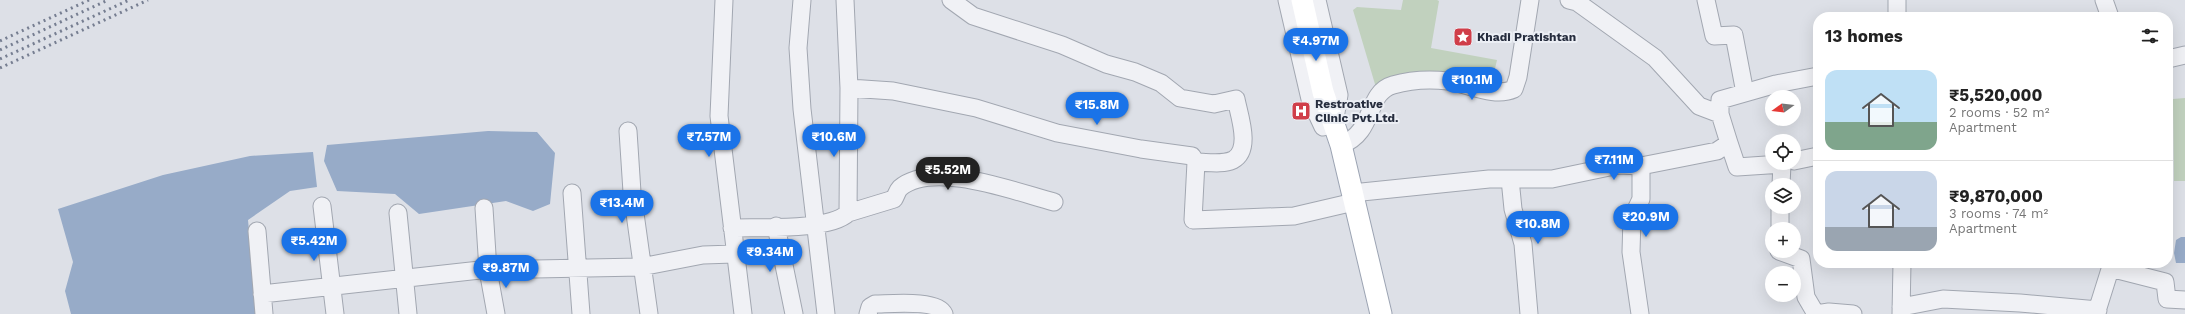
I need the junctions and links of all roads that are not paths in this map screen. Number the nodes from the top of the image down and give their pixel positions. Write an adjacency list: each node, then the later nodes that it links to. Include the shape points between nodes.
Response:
1 (724, 0): 40 (street, via 719,116)
2 (802, 0): 38 (street, via 798,48 802,109)
3 (845, 0): 18 (street)
4 (950, 0): 27 (street, via 973,16 1062,45 1161,83 1180,98 1214,104 1236,99 1242,130 1243,146 1240,154 1232,160)
5 (1287, 0): 21 (street, via 1310,99)
6 (1302, 0): 21 (main road)
7 (1317, 0): 21 (street, via 1339,95)
8 (1530, 0): 24 (street, via 1514,89 1507,92 1493,91 1448,81 1420,80 1392,85 1381,92 1371,108 1366,125 1356,138)
9 (1569, 0): 20 (street, via 1577,2 1655,58 1699,106)
10 (1706, 0): 19 (street, via 1714,36 1734,35)
11 (1897, 0): 13 (street)
12 (2104, 0): 14 (street)
13 (1897, 12)
14 (2108, 12)
15 (2185, 55): 16 (street)
16 (2173, 58)
17 (1813, 77): 19 (street)
18 (849, 88): 27 (street, via 893,91 976,108 1057,133 1192,156); 37 (street)
19 (1744, 93): 20 (street, via 1720,100)
20 (1720, 114): 23 (street)
21 (1329, 126): 24 (main road); 32 (main road)
22 (628, 131): 44 (street)
23 (1729, 143): 28 (street, via 1737,167); 29 (street, via 1717,151)
24 (1341, 145): 32 (main road)
25 (1813, 157): 26 (street)
26 (1801, 160)
27 (1196, 162): 32 (street, via 1193,220 1294,216)
28 (1765, 165)
29 (1641, 166): 30 (street, via 1619,165 1552,180); 70 (street, via 1641,199 1632,218 1631,252)
30 (1510, 179): 32 (street, via 1489,179); 69 (street, via 1513,209 1523,244)
31 (572, 193): 45 (street)
32 (1349, 200): 67 (main road); 68 (main road)
33 (1054, 202): 37 (street, via 957,176 931,177 912,182 900,189 894,199)
34 (322, 206): 51 (street)
35 (484, 208): 49 (street)
36 (398, 213): 50 (street)
37 (848, 213): 38 (street, via 837,220)
38 (816, 225): 39 (street); 64 (street)
39 (776, 226): 40 (street); 63 (street)
40 (732, 228): 42 (street)
41 (257, 231): 52 (street)
42 (734, 254): 44 (street, via 703,255); 62 (street)
43 (1798, 258): 71 (street, via 1801,259 1806,297)
44 (641, 266): 45 (street); 61 (street)
45 (576, 268): 49 (street); 60 (street)
46 (1902, 268): 54 (street)
47 (2110, 268): 55 (street)
48 (2118, 268): 53 (street, via 2165,282 2167,299)
49 (488, 270): 50 (street); 59 (street)
50 (404, 278): 51 (street); 58 (street)
51 (332, 286): 52 (street); 57 (street)
52 (262, 294): 56 (street)
53 (2185, 300)
54 (1901, 311): 55 (street, via 1943,299 2020,303)
55 (2097, 312)
56 (264, 314)
57 (335, 314)
58 (408, 314)
59 (496, 314)
60 (581, 314)
61 (649, 314)
62 (743, 314)
63 (794, 314)
64 (826, 314)
65 (868, 314): 66 (street, via 870,306 875,304 935,306)
66 (944, 314)
67 (1367, 314)
68 (1381, 314)
69 (1529, 314)
70 (1640, 314)
71 (1816, 314): 72 (street)
72 (1853, 314)

